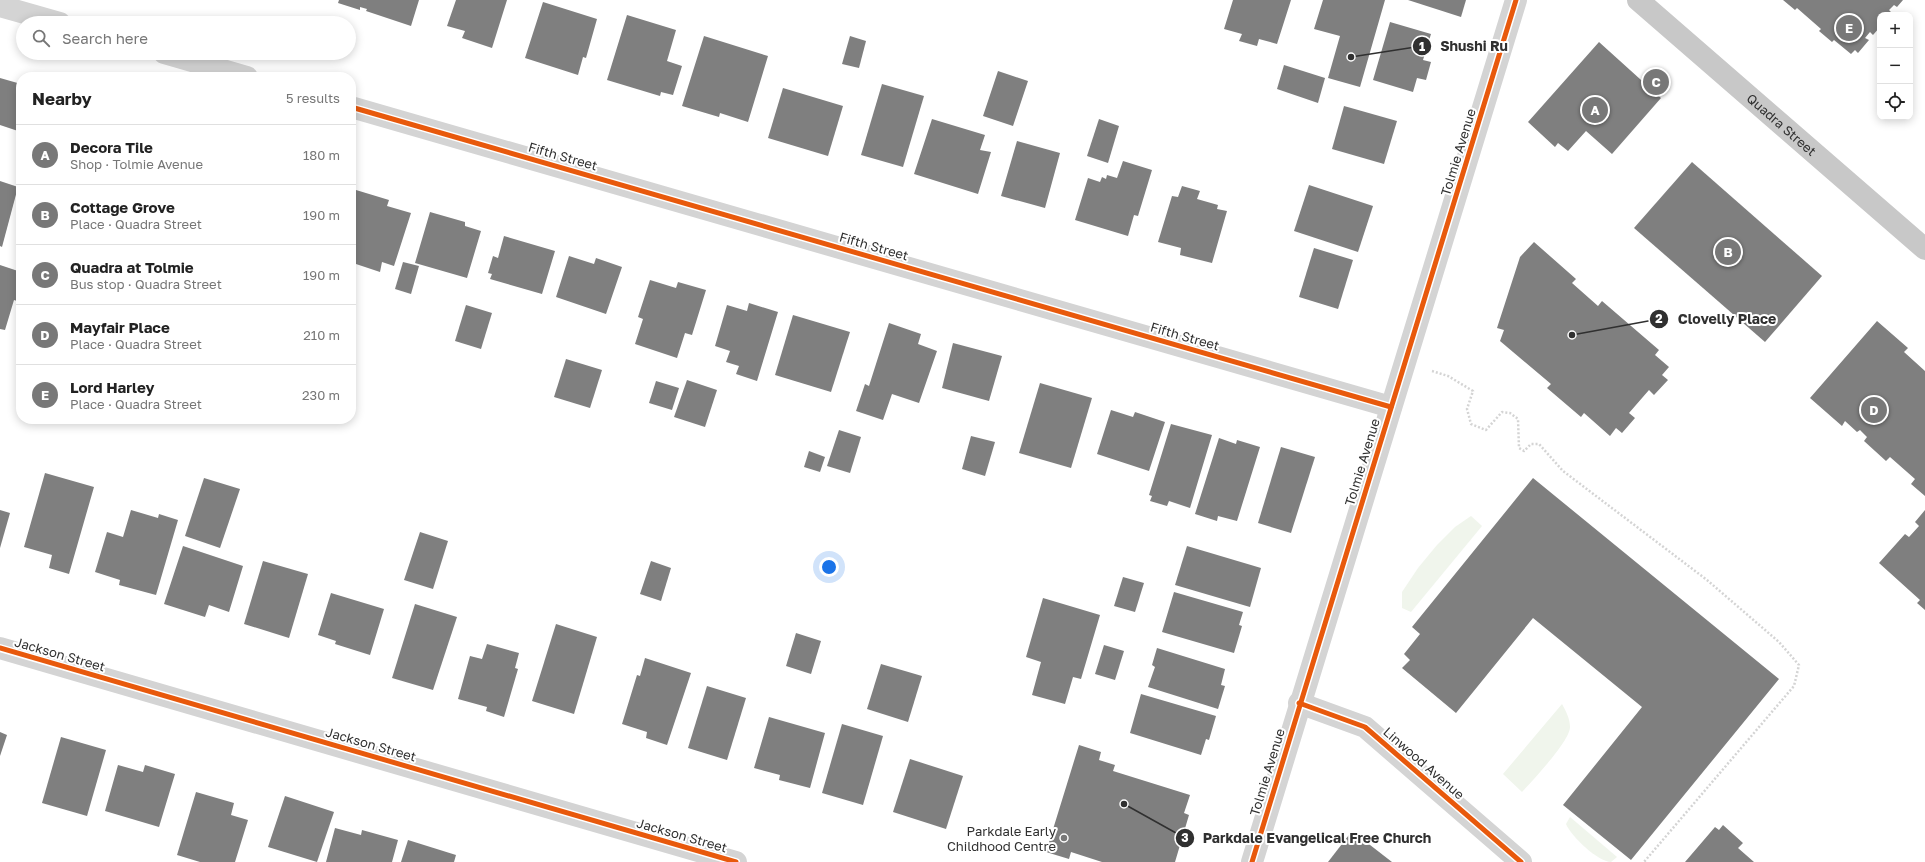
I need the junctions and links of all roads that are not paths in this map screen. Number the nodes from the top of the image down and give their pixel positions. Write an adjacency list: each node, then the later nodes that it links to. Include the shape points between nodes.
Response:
1 (1516, 0): 9 (street, Tolmie Avenue)
2 (1638, 0): 8 (main road, Quadra Street)
3 (0, 6): 4 (street)
4 (35, 16)
5 (188, 60): 6 (street)
6 (230, 72)
7 (356, 108): 9 (street, Fifth Street)
8 (1925, 249)
9 (1391, 407): 11 (street, Tolmie Avenue)
10 (0, 648): 12 (street, Jackson Street)
11 (1299, 703): 13 (street, Tolmie Avenue); 14 (street, Linwood Avenue, via 1364,727)
12 (736, 862)
13 (1252, 862)
14 (1521, 862)

